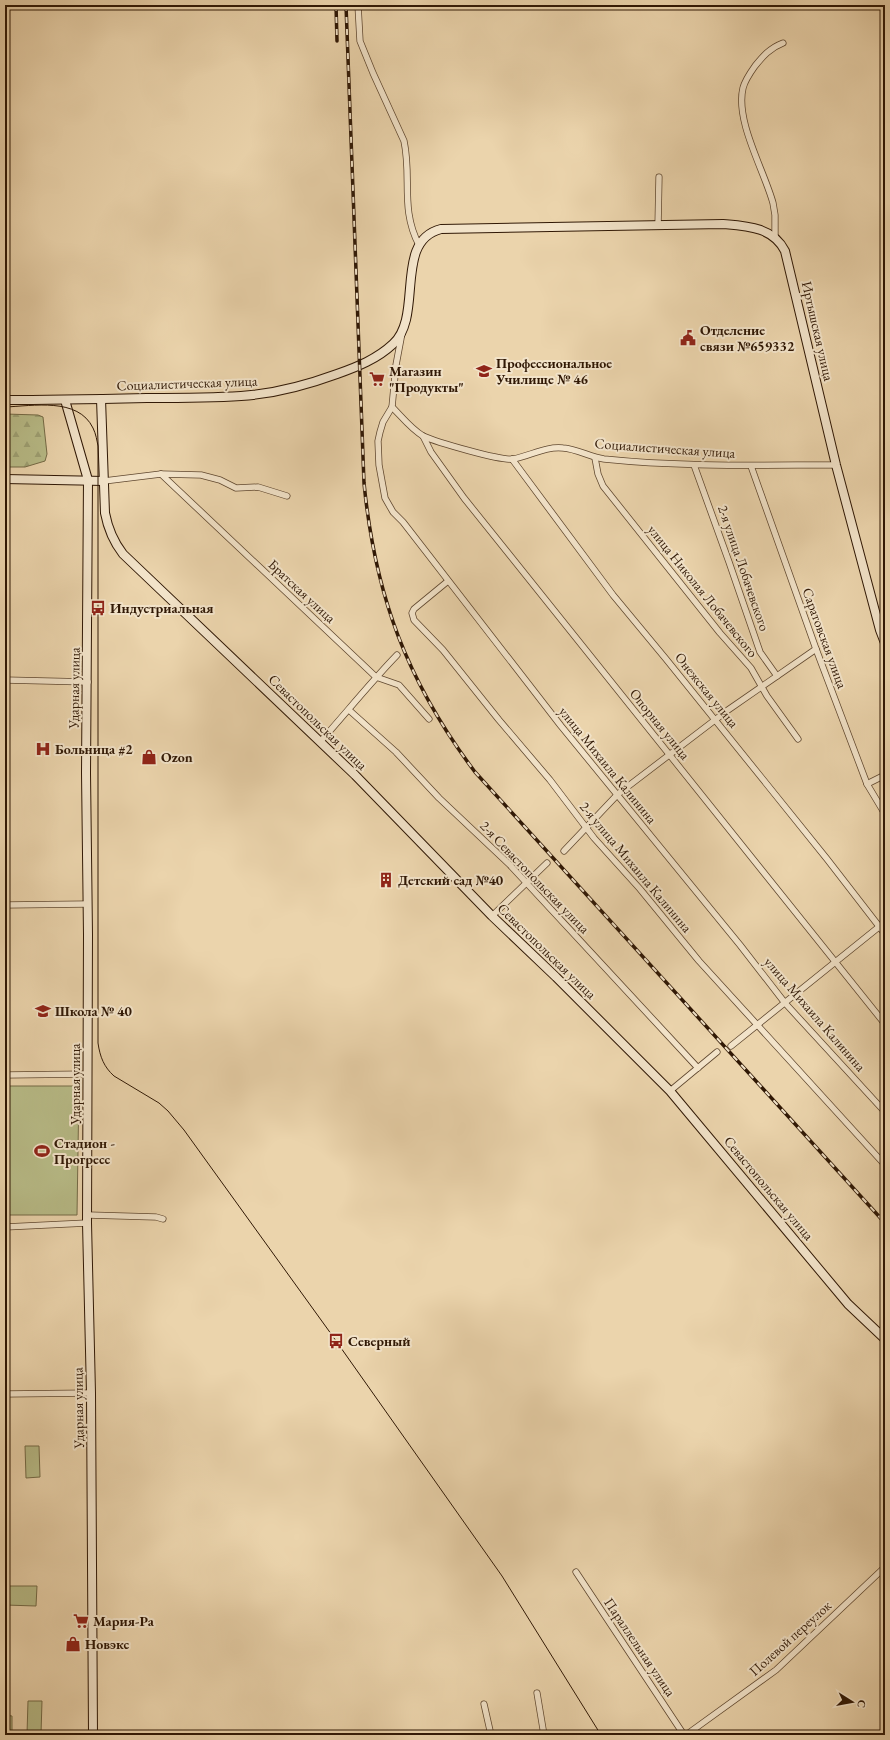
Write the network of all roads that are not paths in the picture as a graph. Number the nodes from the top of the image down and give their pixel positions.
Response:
1 (358, 5) edge
2 (783, 43) dead end
3 (659, 177) dead end
4 (658, 226) junction
5 (775, 236) junction
6 (419, 245) junction
7 (402, 333) junction
8 (100, 399) junction
9 (5, 400) edge
10 (65, 400) junction
11 (392, 407) junction
12 (423, 436) junction
13 (595, 458) junction
14 (512, 459) junction
15 (694, 465) junction
16 (836, 465) junction
17 (751, 466) junction
18 (161, 474) junction
19 (5, 479) edge
20 (88, 480) junction
21 (104, 481) junction
22 (286, 496) dead end
23 (448, 581) junction
24 (885, 643) edge
25 (816, 649) junction
26 (397, 656) dead end
27 (776, 676) junction
28 (376, 677) junction
29 (5, 680) edge
30 (88, 682) junction
31 (762, 686) junction
32 (349, 710) junction
33 (429, 719) dead end
34 (715, 720) junction
35 (798, 739) dead end
36 (320, 742) junction
37 (669, 754) junction
38 (885, 775) edge
39 (867, 784) junction
40 (618, 794) junction
41 (885, 814) edge
42 (586, 828) junction
43 (564, 851) dead end
44 (547, 863) dead end
45 (525, 884) junction
46 (88, 904) junction
47 (5, 905) edge
48 (492, 916) junction
49 (885, 922) edge
50 (878, 928) junction
51 (885, 934) edge
52 (835, 962) junction
53 (785, 1003) junction
54 (885, 1024) edge
55 (756, 1025) junction
56 (731, 1046) dead end
57 (717, 1052) dead end
58 (698, 1068) junction
59 (88, 1074) junction
60 (5, 1075) edge
61 (670, 1091) junction
62 (885, 1112) edge
63 (885, 1165) edge
64 (88, 1215) junction
65 (163, 1219) dead end
66 (87, 1223) junction
67 (5, 1227) edge
68 (885, 1339) edge
69 (91, 1393) junction
70 (5, 1394) edge
71 (885, 1567) edge
72 (576, 1572) dead end
73 (536, 1693) dead end
74 (484, 1704) dead end
75 (93, 1735) edge
76 (491, 1735) edge
77 (544, 1735) edge
78 (685, 1735) edge

1 - 6 street
2 - 5 street
3 - 4 street
4 - 5 street
4 - 6 street
5 - 16 street, Иртышская улица
6 - 7 street
7 - 8 street, Социалистическая улица
7 - 11 street
8 - 10 street, Социалистическая улица
8 - 21 street, Севастопольская улица
9 - 10 street, Социалистическая улица
10 - 20 street, Ударная улица
11 - 12 street, Социалистическая улица
11 - 23 street, улица Михаила Калинина
12 - 14 street, Социалистическая улица
12 - 37 street, Опорная улица
13 - 14 street, Социалистическая улица
13 - 15 street, Социалистическая улица
13 - 31 street, улица Николая Лобачевского
14 - 34 street, Онежская улица
15 - 17 street, Социалистическая улица
15 - 27 street, 2-я улица Лобачевского
16 - 17 street, Социалистическая улица
16 - 24 street, Иртышская улица
17 - 25 street, Саратовская улица
18 - 21 street
18 - 22 street
18 - 28 street, Братская улица
19 - 20 street
20 - 21 street
20 - 30 street, Ударная улица
21 - 36 street, Севастопольская улица
23 - 40 street, улица Михаила Калинина
23 - 42 street, 2-я улица Михаила Калинина
25 - 27 street
25 - 39 street, Саратовская улица
26 - 28 street
27 - 31 street
28 - 32 street
28 - 33 street, Братская улица
29 - 30 street
30 - 46 street, Ударная улица
31 - 34 street
31 - 35 street, улица Николая Лобачевского
32 - 36 street
32 - 45 street, 2-я Севастопольская улица
34 - 37 street
34 - 50 street, Онежская улица
36 - 48 street, Севастопольская улица
37 - 40 street
37 - 52 street, Опорная улица
38 - 39 street
39 - 41 street, Саратовская улица
40 - 42 street
40 - 53 street, улица Михаила Калинина
42 - 43 street
42 - 55 street, 2-я улица Михаила Калинина
44 - 45 street
45 - 48 street
45 - 58 street, 2-я Севастопольская улица
46 - 47 street
46 - 59 street, Ударная улица
48 - 61 street, Севастопольская улица
49 - 50 street
50 - 51 street, Онежская улица
50 - 52 street
52 - 53 street
52 - 54 street, Опорная улица
53 - 55 street
53 - 62 street, улица Михаила Калинина
55 - 56 street
55 - 63 street, 2-я улица Михаила Калинина
57 - 58 street
58 - 61 street
59 - 60 street
59 - 64 street, Ударная улица
61 - 68 street, Севастопольская улица
64 - 65 street
64 - 66 street, Ударная улица
66 - 67 street
66 - 69 street, Ударная улица
69 - 70 street
69 - 75 street, Ударная улица
71 - 78 street, Полевой переулок
72 - 78 street, Параллельная улица
73 - 77 street
74 - 76 street

